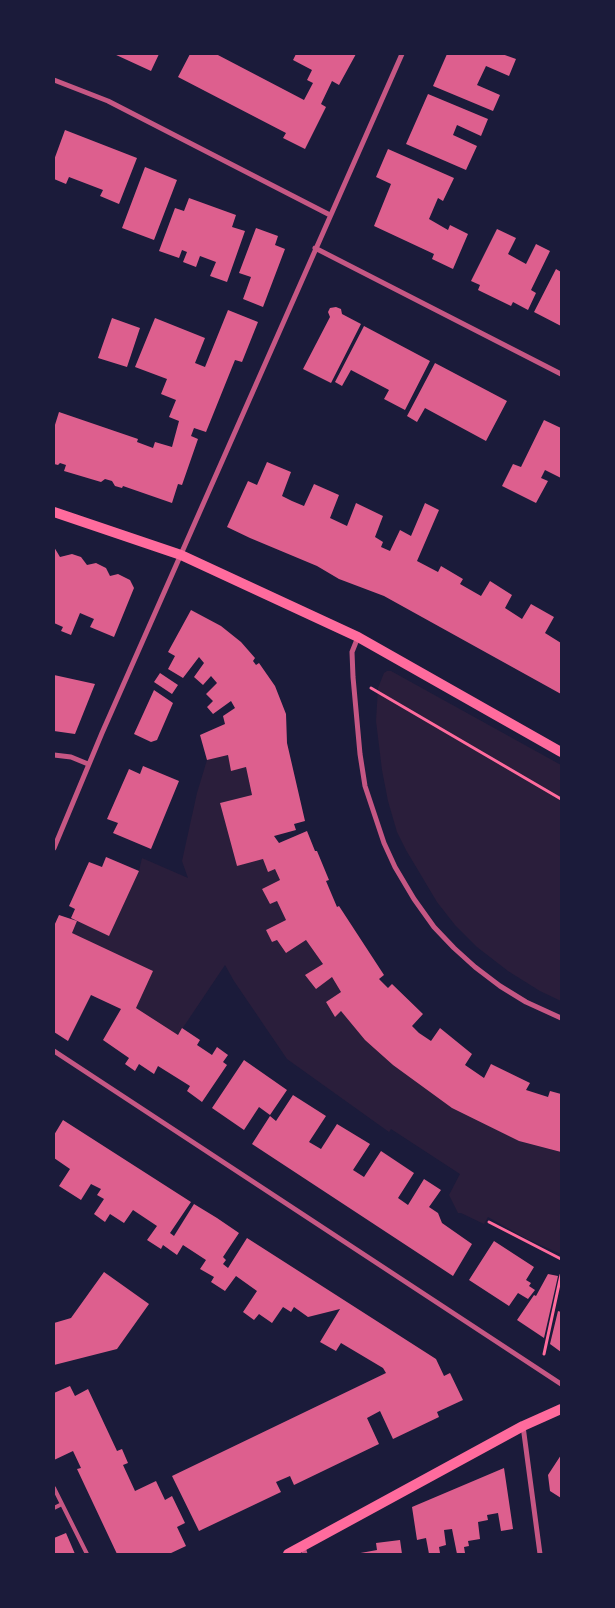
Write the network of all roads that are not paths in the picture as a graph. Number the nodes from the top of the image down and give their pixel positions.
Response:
1 (402, 54) edge
2 (54, 80) edge
3 (330, 215) junction
4 (315, 248) junction
5 (561, 374) edge
6 (54, 512) edge
7 (181, 555) junction
8 (358, 637) junction
9 (561, 752) edge
10 (54, 755) edge
11 (88, 764) junction
12 (54, 848) edge
13 (561, 1018) edge
14 (54, 1051) edge
15 (561, 1384) edge
16 (561, 1409) edge
17 (523, 1426) junction
18 (54, 1488) edge
19 (62, 1504) junction
20 (54, 1508) edge
21 (304, 1551) edge
22 (87, 1554) edge
23 (288, 1554) edge
24 (540, 1554) edge

1 - 3 street
2 - 3 street
3 - 4 street
4 - 5 street
4 - 7 street
6 - 7 main road
7 - 8 main road
7 - 11 street
8 - 9 main road
8 - 13 street
10 - 11 street
11 - 12 street
14 - 15 street
16 - 17 main road
17 - 21 main road
17 - 24 street
18 - 19 lane
19 - 20 lane
19 - 22 lane
21 - 23 main road

